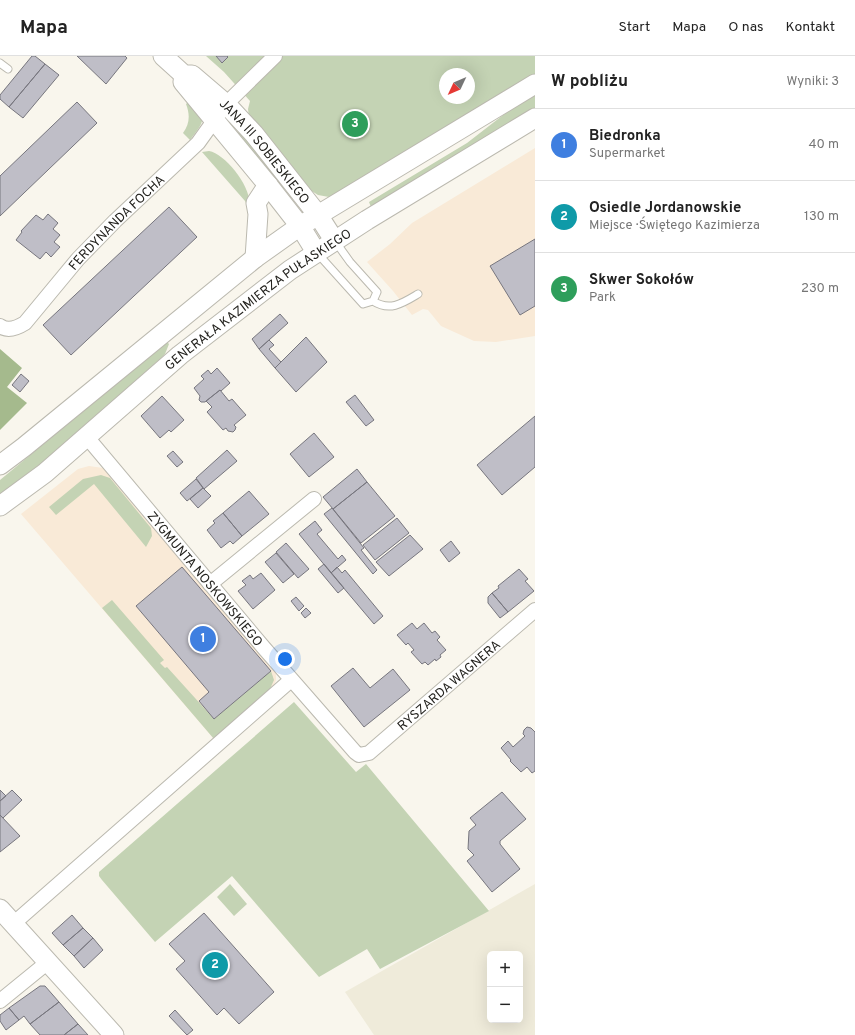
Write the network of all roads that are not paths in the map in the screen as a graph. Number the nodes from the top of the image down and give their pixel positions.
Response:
1 (163, 56) edge
2 (275, 56) edge
3 (0, 63) edge
4 (8, 69) dead end
5 (184, 75) junction
6 (535, 84) edge
7 (226, 104) junction
8 (535, 118) edge
9 (215, 120) junction
10 (268, 185) junction
11 (318, 215) junction
12 (300, 226) junction
13 (334, 240) junction
14 (316, 252) junction
15 (255, 258) junction
16 (418, 294) dead end
17 (373, 301) junction
18 (0, 326) edge
19 (86, 436) junction
20 (0, 465) edge
21 (314, 499) dead end
22 (0, 506) edge
23 (210, 584) junction
24 (535, 610) edge
25 (291, 680) junction
26 (359, 755) joint
27 (0, 909) edge
28 (13, 924) junction
29 (48, 962) junction
30 (0, 1001) edge
31 (114, 1035) edge

1 - 5 main road, JANA III SOBIESKIEGO
2 - 7 street, FERDYNANDA FOCHA
3 - 4 lane
5 - 7 main road, JANA III SOBIESKIEGO
5 - 9 main road, JANA III SOBIESKIEGO
6 - 11 main road
7 - 9 street, FERDYNANDA FOCHA
7 - 11 main road, JANA III SOBIESKIEGO
8 - 13 main road, GENERAŁA KAZIMIERZA PUŁASKIEGO
9 - 10 main road, JANA III SOBIESKIEGO
9 - 18 street, FERDYNANDA FOCHA
10 - 12 main road, JANA III SOBIESKIEGO
10 - 15 main road
11 - 12 main road
11 - 13 main road, JANA III SOBIESKIEGO
12 - 14 main road, JANA III SOBIESKIEGO
12 - 15 main road
13 - 14 main road, GENERAŁA KAZIMIERZA PUŁASKIEGO
13 - 17 lane
14 - 17 lane
14 - 19 main road, GENERAŁA KAZIMIERZA PUŁASKIEGO
15 - 20 main road
16 - 17 lane
19 - 22 main road, GENERAŁA KAZIMIERZA PUŁASKIEGO
19 - 23 street, ZYGMUNTA NOSKOWSKIEGO
21 - 23 street
23 - 25 street, ZYGMUNTA NOSKOWSKIEGO
24 - 26 street, RYSZARDA WAGNERA
25 - 26 street, ZYGMUNTA NOSKOWSKIEGO
25 - 28 street
27 - 28 main road
28 - 29 main road
29 - 30 street
29 - 31 main road

